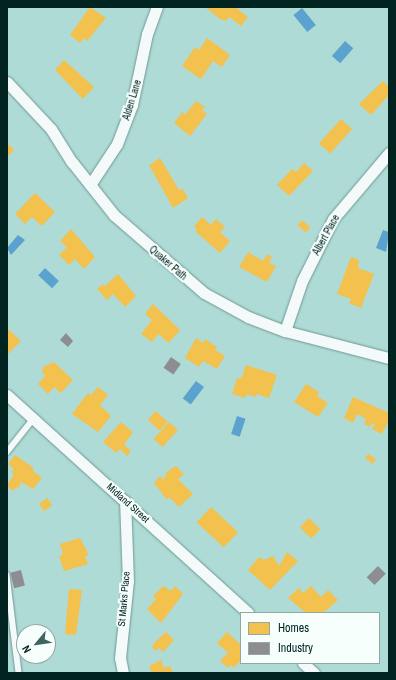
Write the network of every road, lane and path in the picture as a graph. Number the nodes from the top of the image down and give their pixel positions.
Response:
1 (157, 7) edge
2 (7, 82) edge
3 (389, 153) edge
4 (90, 185) junction
5 (285, 330) junction
6 (389, 358) edge
7 (7, 395) edge
8 (34, 418) junction
9 (7, 452) edge
10 (125, 500) junction
11 (7, 576) edge
12 (247, 612) edge
13 (304, 664) edge
14 (20, 673) edge
15 (123, 673) edge
16 (314, 673) edge

1 - 4 street, Alden Lane
2 - 4 street, Quaker Path
3 - 5 street, Albert Place
4 - 5 street, Quaker Path
5 - 6 street, Quaker Path
7 - 8 street, Midland Street
8 - 9 lane
8 - 10 street, Midland Street
10 - 12 street, Midland Street
10 - 15 street, St Marks Place
11 - 14 lane
13 - 16 street

